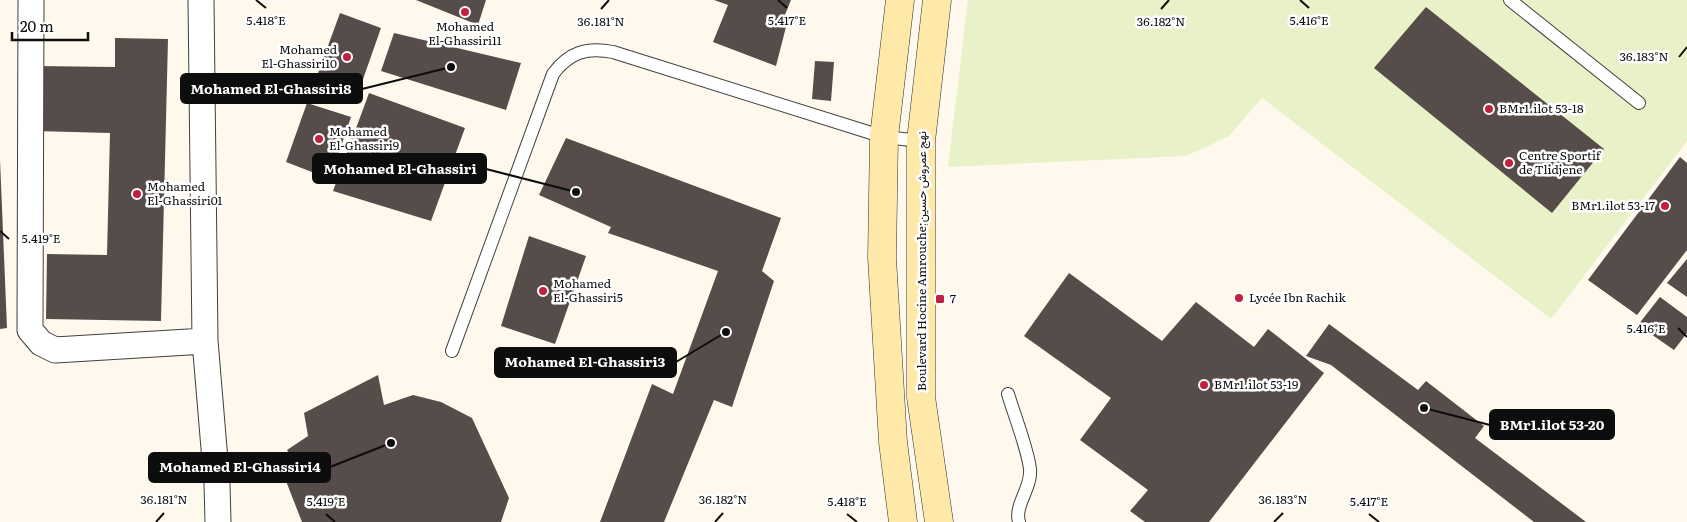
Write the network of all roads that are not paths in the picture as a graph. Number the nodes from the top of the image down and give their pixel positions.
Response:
1 (31, 0) edge
2 (201, 0) edge
3 (900, 0) edge
4 (937, 0) edge
5 (1510, 0) edge
6 (1639, 103) dead end
7 (884, 137) junction
8 (921, 141) junction
9 (205, 341) junction
10 (452, 351) dead end
11 (1008, 394) dead end
12 (218, 522) edge
13 (903, 522) edge
14 (940, 522) edge
15 (1018, 522) edge

1 - 9 street
2 - 9 street
3 - 7 main road
4 - 8 main road, Boulevard Hocine Amrouche;نهج عمروش حسين
5 - 6 lane
7 - 8 lane
7 - 10 lane
7 - 13 main road
8 - 14 main road, Boulevard Hocine Amrouche;نهج عمروش حسين
9 - 12 street
11 - 15 lane

